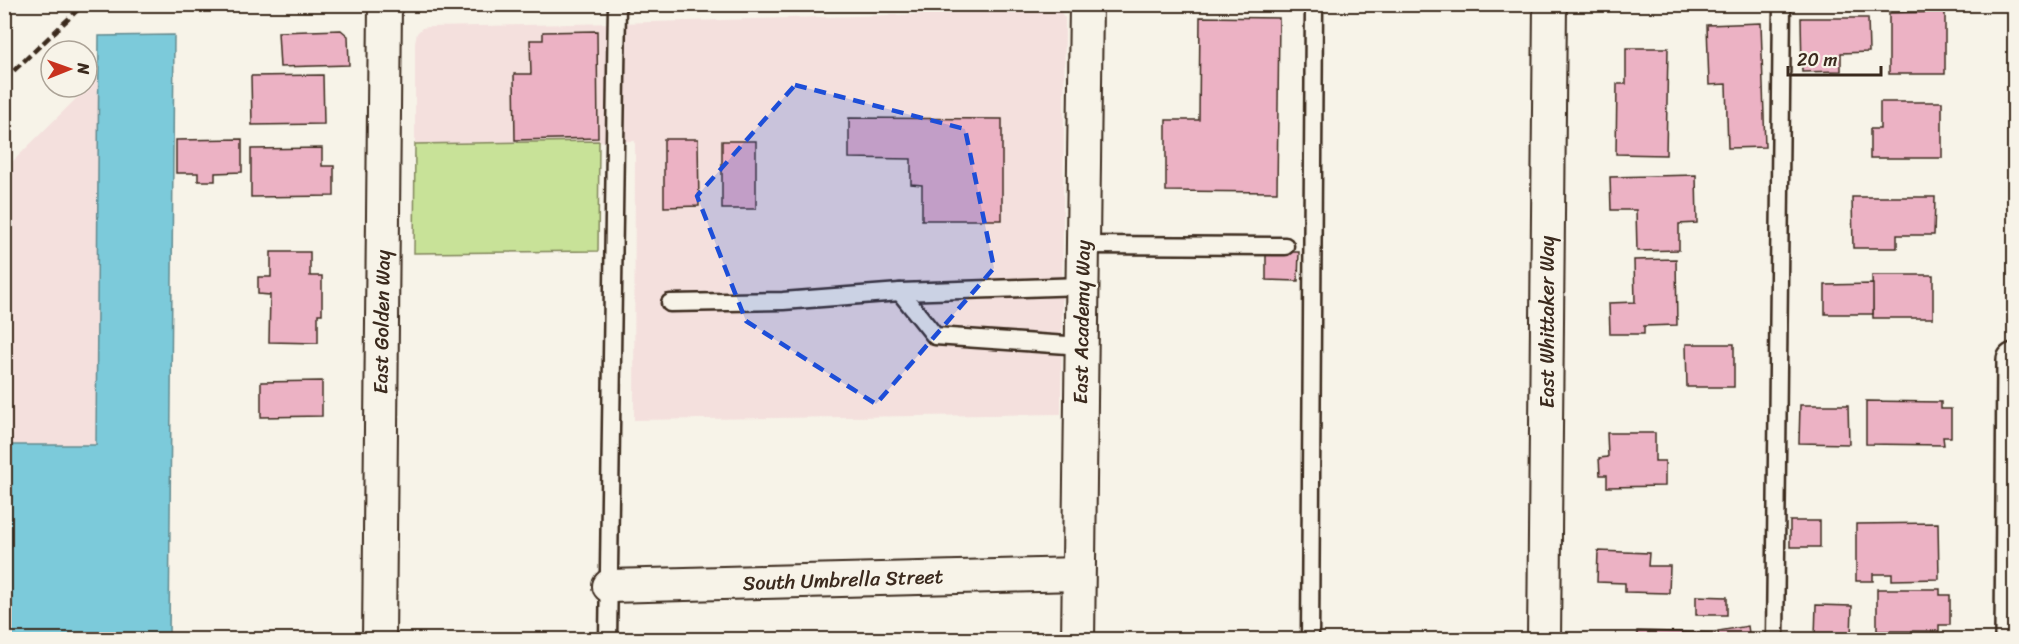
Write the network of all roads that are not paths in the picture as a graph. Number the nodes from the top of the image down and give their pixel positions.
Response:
1 (385, 4) edge
2 (617, 4) edge
3 (1086, 4) edge
4 (1314, 4) edge
5 (1550, 4) edge
6 (1782, 4) edge
7 (1082, 245) junction
8 (1285, 246) dead end
9 (1082, 286) junction
10 (900, 292) junction
11 (670, 303) dead end
12 (1082, 346) junction
13 (2014, 360) edge
14 (2014, 525) edge
15 (1078, 574) junction
16 (609, 586) junction
17 (379, 639) edge
18 (608, 639) edge
19 (1078, 639) edge
20 (1310, 639) edge
21 (1544, 639) edge
22 (1775, 639) edge
23 (2012, 639) edge

1 - 17 street, East Golden Way
2 - 16 lane
3 - 7 street, East Academy Way
4 - 20 lane
5 - 21 street, East Whittaker Way
6 - 22 lane
7 - 8 lane
7 - 9 street, East Academy Way
9 - 10 lane
9 - 12 street, East Academy Way
10 - 11 lane
10 - 12 lane
12 - 15 street, East Academy Way
13 - 14 street
14 - 23 street
15 - 16 street, South Umbrella Street
15 - 19 street, East Academy Way
16 - 18 lane

